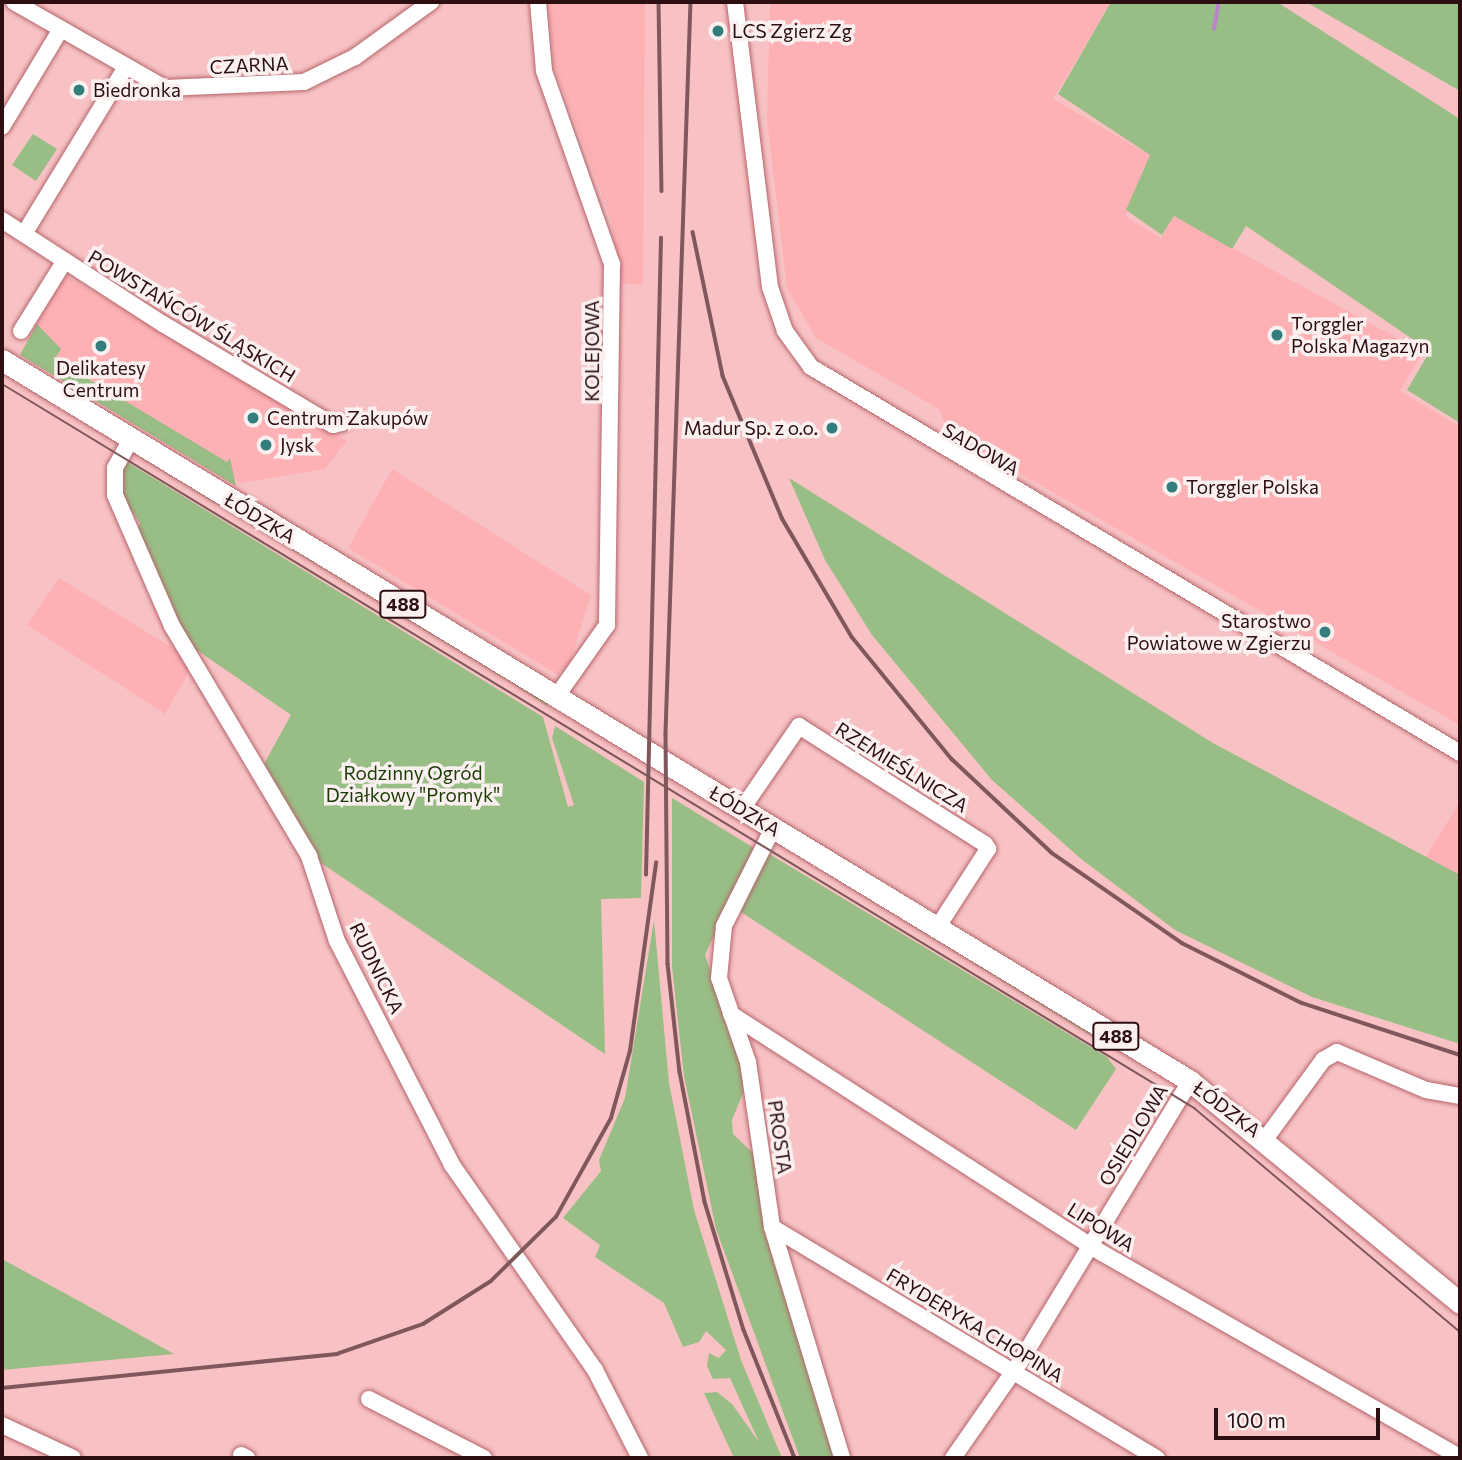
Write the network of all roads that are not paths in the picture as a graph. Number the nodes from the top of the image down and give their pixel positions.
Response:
1 (14, 2) edge
2 (431, 2) edge
3 (538, 2) edge
4 (735, 2) edge
5 (61, 29) junction
6 (127, 67) junction
7 (2, 127) edge
8 (2, 220) edge
9 (24, 234) junction
10 (64, 262) junction
11 (22, 331) dead end
12 (2, 360) edge
13 (342, 423) dead end
14 (131, 439) junction
15 (557, 696) junction
16 (1460, 753) edge
17 (742, 809) junction
18 (773, 828) junction
19 (937, 928) junction
20 (731, 1014) junction
21 (1191, 1081) junction
22 (1460, 1096) edge
23 (1266, 1138) junction
24 (772, 1227) junction
25 (1091, 1245) junction
26 (1460, 1303) edge
27 (1013, 1373) junction
28 (369, 1399) dead end
29 (2, 1425) edge
30 (1460, 1457) edge
31 (73, 1458) edge
32 (484, 1458) edge
33 (640, 1458) edge
34 (842, 1458) edge
35 (953, 1458) edge
36 (1157, 1458) edge

1 - 5 street
2 - 6 street, CZARNA
3 - 15 street, KOLEJOWA
4 - 16 street, SADOWA
5 - 6 street, CZARNA
5 - 7 street
6 - 9 street
8 - 9 street, POWSTAŃCÓW ŚLĄSKICH
9 - 10 street, POWSTAŃCÓW ŚLĄSKICH
10 - 11 street
10 - 13 street, POWSTAŃCÓW ŚLĄSKICH
12 - 14 main road, ŁÓDZKA / 488
14 - 15 main road, ŁÓDZKA / 488
14 - 33 street, RUDNICKA
15 - 17 main road, ŁÓDZKA / 488
17 - 18 main road, ŁÓDZKA / 488
17 - 19 street, RZEMIEŚLNICZA
18 - 19 main road, ŁÓDZKA / 488
18 - 20 street, PROSTA
19 - 21 main road, ŁÓDZKA / 488
20 - 24 street, PROSTA
20 - 25 street, LIPOWA
21 - 23 main road, ŁÓDZKA / 488
21 - 25 street, OSIEDLOWA
22 - 23 street
23 - 26 main road, ŁÓDZKA / 488
24 - 27 street, FRYDERYKA CHOPINA
24 - 34 street, PROSTA
25 - 27 street, OSIEDLOWA
25 - 30 street, LIPOWA
27 - 35 street, OSIEDLOWA
27 - 36 street, FRYDERYKA CHOPINA
28 - 32 street
29 - 31 street

